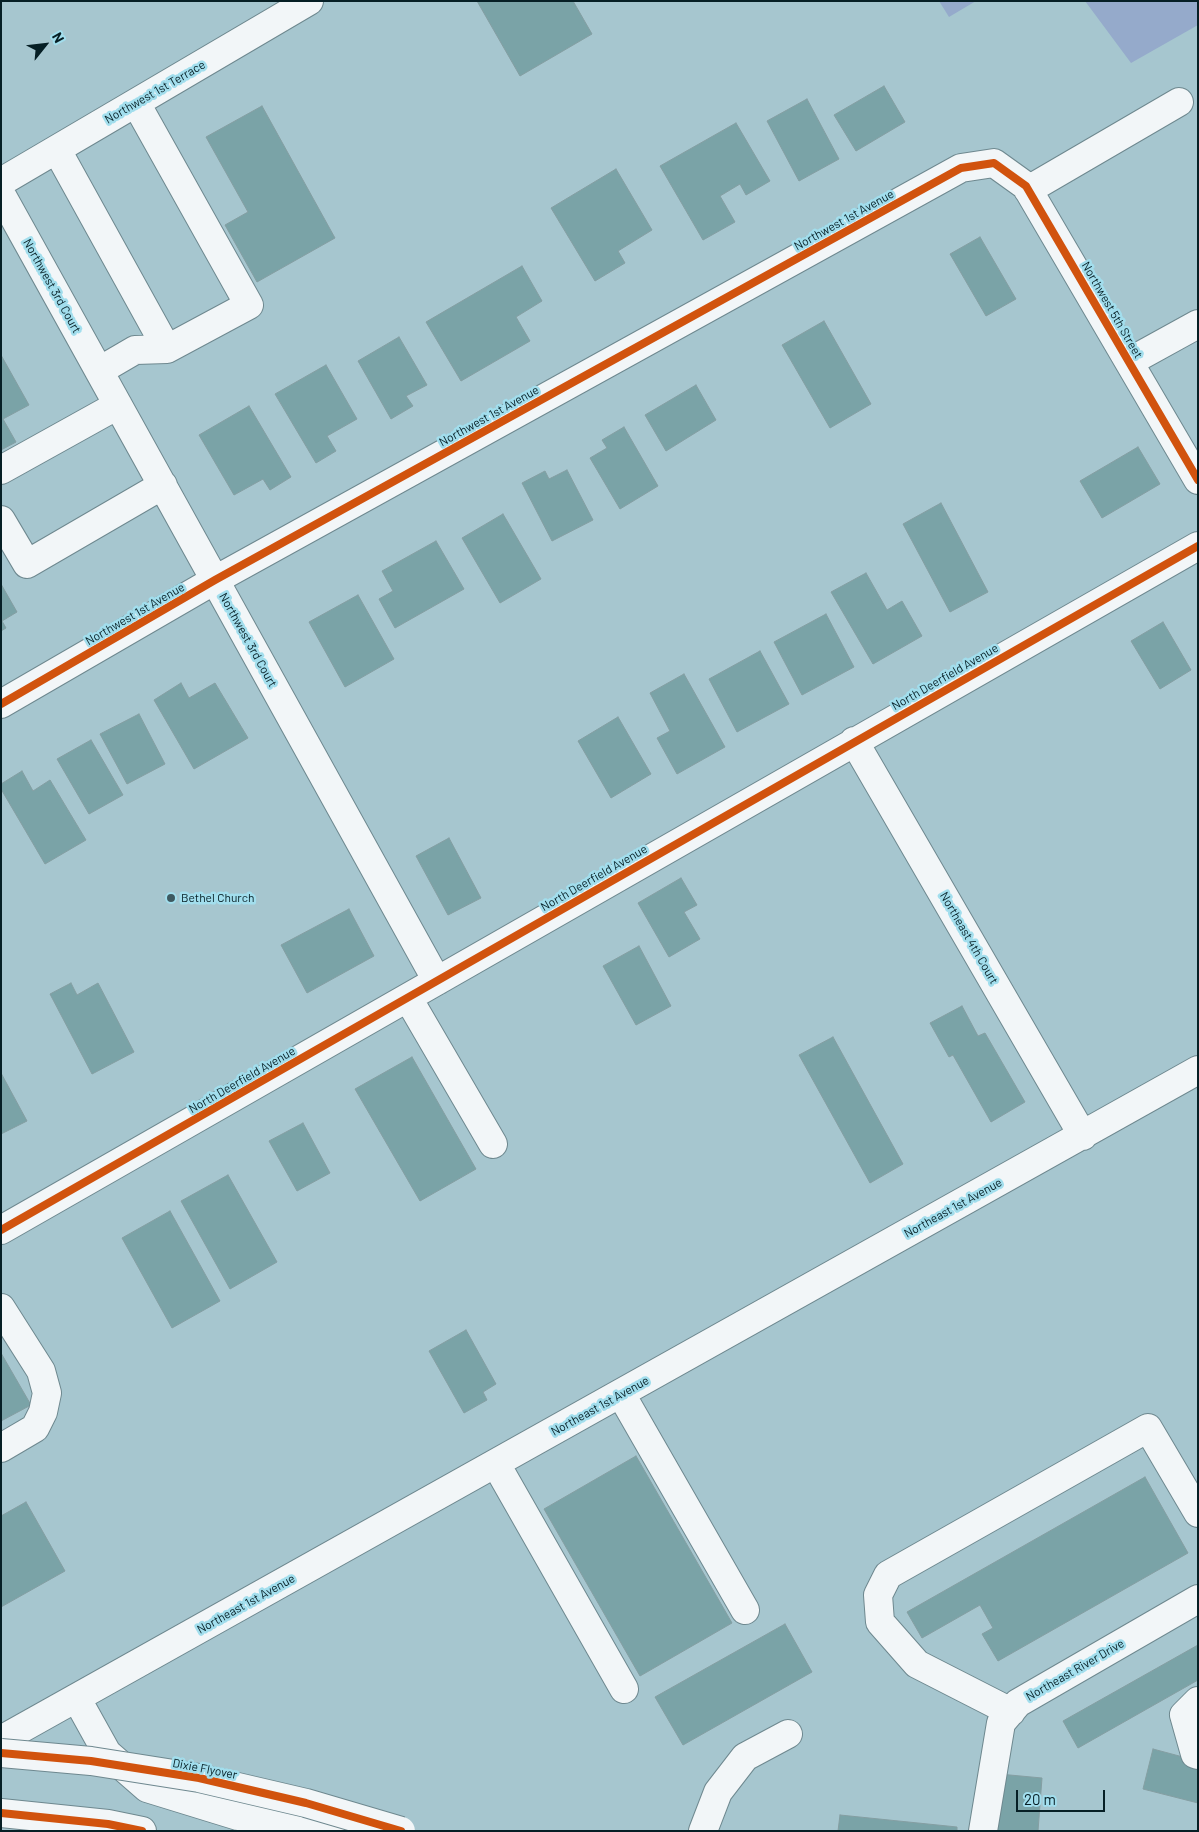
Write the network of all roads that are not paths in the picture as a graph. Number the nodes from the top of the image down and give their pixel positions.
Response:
1 (309, 1) edge
2 (136, 102) junction
3 (1179, 102) dead end
4 (57, 150) junction
5 (994, 163) joint
6 (1, 182) edge
7 (1028, 190) junction
8 (1, 194) edge
9 (1198, 324) edge
10 (167, 348) junction
11 (1129, 362) junction
12 (99, 371) junction
13 (118, 405) junction
14 (1, 470) edge
15 (1198, 480) edge
16 (162, 485) junction
17 (1, 520) edge
18 (1198, 546) edge
19 (215, 580) junction
20 (1, 704) edge
21 (854, 741) junction
22 (437, 981) junction
23 (408, 998) junction
24 (1198, 1070) edge
25 (1083, 1136) junction
26 (493, 1144) dead end
27 (1, 1230) edge
28 (1, 1308) edge
29 (621, 1394) junction
30 (1, 1448) edge
31 (496, 1464) junction
32 (1198, 1512) edge
33 (1198, 1599) edge
34 (745, 1610) dead end
35 (624, 1689) dead end
36 (77, 1699) junction
37 (1198, 1701) edge
38 (1011, 1712) junction
39 (788, 1734) dead end
40 (1, 1740) edge
41 (1, 1753) edge
42 (1198, 1755) edge
43 (1, 1813) edge
44 (142, 1831) edge
45 (330, 1831) edge
46 (401, 1831) edge
47 (703, 1831) edge
48 (982, 1831) edge

1 - 2 street, Northwest 1st Terrace
2 - 4 street, Northwest 1st Terrace
2 - 10 street
3 - 7 street
4 - 6 street, Northwest 1st Terrace
4 - 10 street
5 - 7 street, Northwest 5th Street
5 - 19 street, Northwest 1st Avenue
7 - 11 street, Northwest 5th Street
8 - 12 street, Northwest 3rd Court
9 - 11 street
10 - 12 street
11 - 15 street, Northwest 5th Street
12 - 13 street, Northwest 3rd Court
13 - 14 street
13 - 16 street, Northwest 3rd Court
16 - 17 street
16 - 19 street, Northwest 3rd Court
18 - 21 street, North Deerfield Avenue
19 - 20 street, Northwest 1st Avenue
19 - 22 street, Northwest 3rd Court
21 - 22 street, North Deerfield Avenue
21 - 25 street, Northeast 4th Court
22 - 23 street, North Deerfield Avenue
23 - 26 street
23 - 27 street, North Deerfield Avenue
24 - 25 street, Northeast 1st Avenue
25 - 29 street, Northeast 1st Avenue
28 - 30 street
29 - 31 street, Northeast 1st Avenue
29 - 34 street
31 - 35 street
31 - 36 street, Northeast 1st Avenue
32 - 38 street
33 - 38 street, Northeast River Drive
36 - 40 street, Northeast 1st Avenue
36 - 45 street
37 - 42 street
38 - 48 street, Northeast River Drive
39 - 47 street
41 - 46 street, Dixie Flyover, bridge
43 - 44 street

